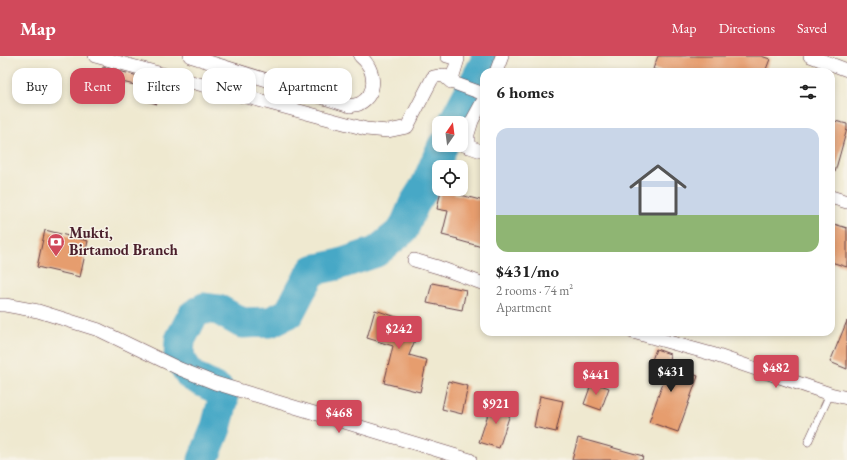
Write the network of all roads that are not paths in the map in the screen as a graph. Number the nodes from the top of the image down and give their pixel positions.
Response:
1 (95, 56) edge
2 (190, 56) edge
3 (360, 56) edge
4 (447, 56) edge
5 (502, 56) edge
6 (810, 56) edge
7 (498, 68) edge
8 (847, 70) edge
9 (455, 83) junction
10 (480, 94) edge
11 (480, 102) edge
12 (468, 134) edge
13 (468, 147) edge
14 (480, 151) edge
15 (835, 198) edge
16 (847, 202) edge
17 (414, 260) dead end
18 (480, 283) edge
19 (0, 305) edge
20 (647, 336) edge
21 (830, 394) junction
22 (847, 398) edge
23 (808, 442) dead end
24 (470, 460) edge

1 - 9 street
2 - 3 street
4 - 9 street
5 - 7 street
6 - 8 street
9 - 10 street
11 - 12 street
13 - 14 street
15 - 16 street
17 - 18 street
19 - 24 street
20 - 21 street
21 - 22 street
21 - 23 lane

